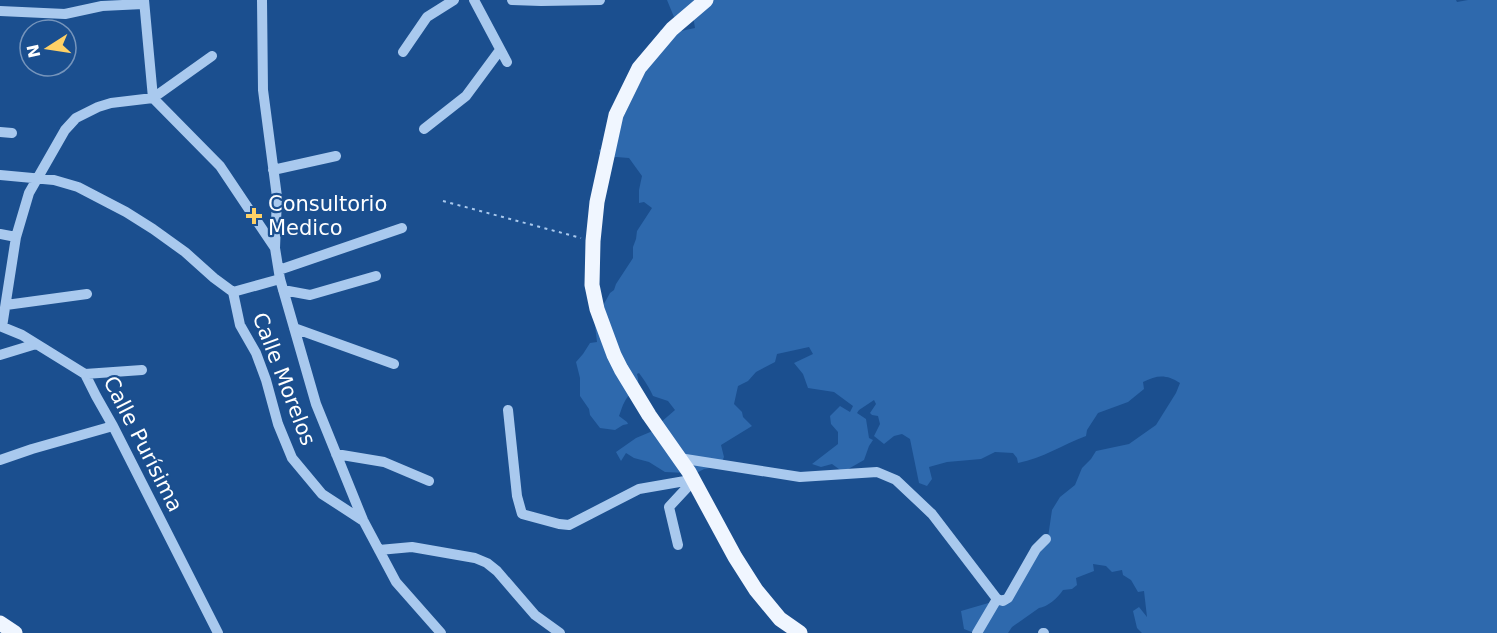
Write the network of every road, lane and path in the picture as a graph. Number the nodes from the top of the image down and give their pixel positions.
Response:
1 (262, 0) edge
2 (454, 0) edge
3 (474, 0) edge
4 (512, 0) edge
5 (600, 0) edge
6 (706, 0) edge
7 (550, 1) edge
8 (144, 2) edge
9 (0, 11) edge
10 (500, 50) junction
11 (403, 52) dead end
12 (212, 56) dead end
13 (507, 62) dead end
14 (153, 98) junction
15 (424, 129) dead end
16 (0, 132) edge
17 (12, 133) dead end
18 (336, 156) dead end
19 (273, 170) junction
20 (0, 175) edge
21 (37, 178) junction
22 (443, 201) dead end
23 (402, 228) dead end
24 (0, 234) edge
25 (16, 237) junction
26 (592, 241) junction
27 (275, 248) junction
28 (376, 276) dead end
29 (281, 279) junction
30 (233, 292) junction
31 (87, 294) dead end
32 (6, 305) junction
33 (1, 326) edge
34 (294, 328) junction
35 (36, 344) junction
36 (0, 355) edge
37 (394, 364) dead end
38 (142, 370) dead end
39 (85, 374) junction
40 (508, 410) dead end
41 (113, 426) junction
42 (336, 454) junction
43 (679, 458) junction
44 (0, 460) edge
45 (693, 478) junction
46 (429, 482) dead end
47 (363, 520) junction
48 (1046, 539) dead end
49 (678, 545) dead end
50 (379, 550) junction
51 (1000, 600) junction
52 (0, 623) edge
53 (15, 633) edge
54 (218, 633) edge
55 (441, 633) edge
56 (560, 633) edge
57 (800, 633) edge
58 (977, 633) edge

1 - 19 street
2 - 11 street
3 - 10 street
4 - 7 street
5 - 7 street
6 - 26 main road
8 - 9 street
8 - 14 street
10 - 13 street
10 - 15 street
12 - 14 street
14 - 21 street, Calle Purísima
14 - 27 street
16 - 17 street
18 - 19 street
19 - 27 street
20 - 21 street, Calle Morelos
21 - 25 street, Calle Purísima
21 - 30 street, Calle Morelos
22 - 26 path
23 - 29 street, Calle Morelos
24 - 25 street
25 - 32 street, Calle Purísima
26 - 43 main road
27 - 29 street
28 - 29 street
29 - 30 street, Calle Morelos
29 - 34 street
30 - 47 street, Calle Morelos
31 - 32 street
32 - 33 street, Calle Purísima
33 - 35 street, Calle Purísima
34 - 37 street
34 - 42 street
35 - 36 street
35 - 39 street, Calle Purísima
38 - 39 street
39 - 41 street, Calle Purísima
40 - 45 street
41 - 44 street
41 - 54 street, Calle Purísima
42 - 46 street
42 - 47 street
43 - 45 main road
43 - 51 street
45 - 49 street
45 - 57 main road
47 - 50 street
48 - 51 street
50 - 55 street
50 - 56 street
51 - 58 street
52 - 53 main road

